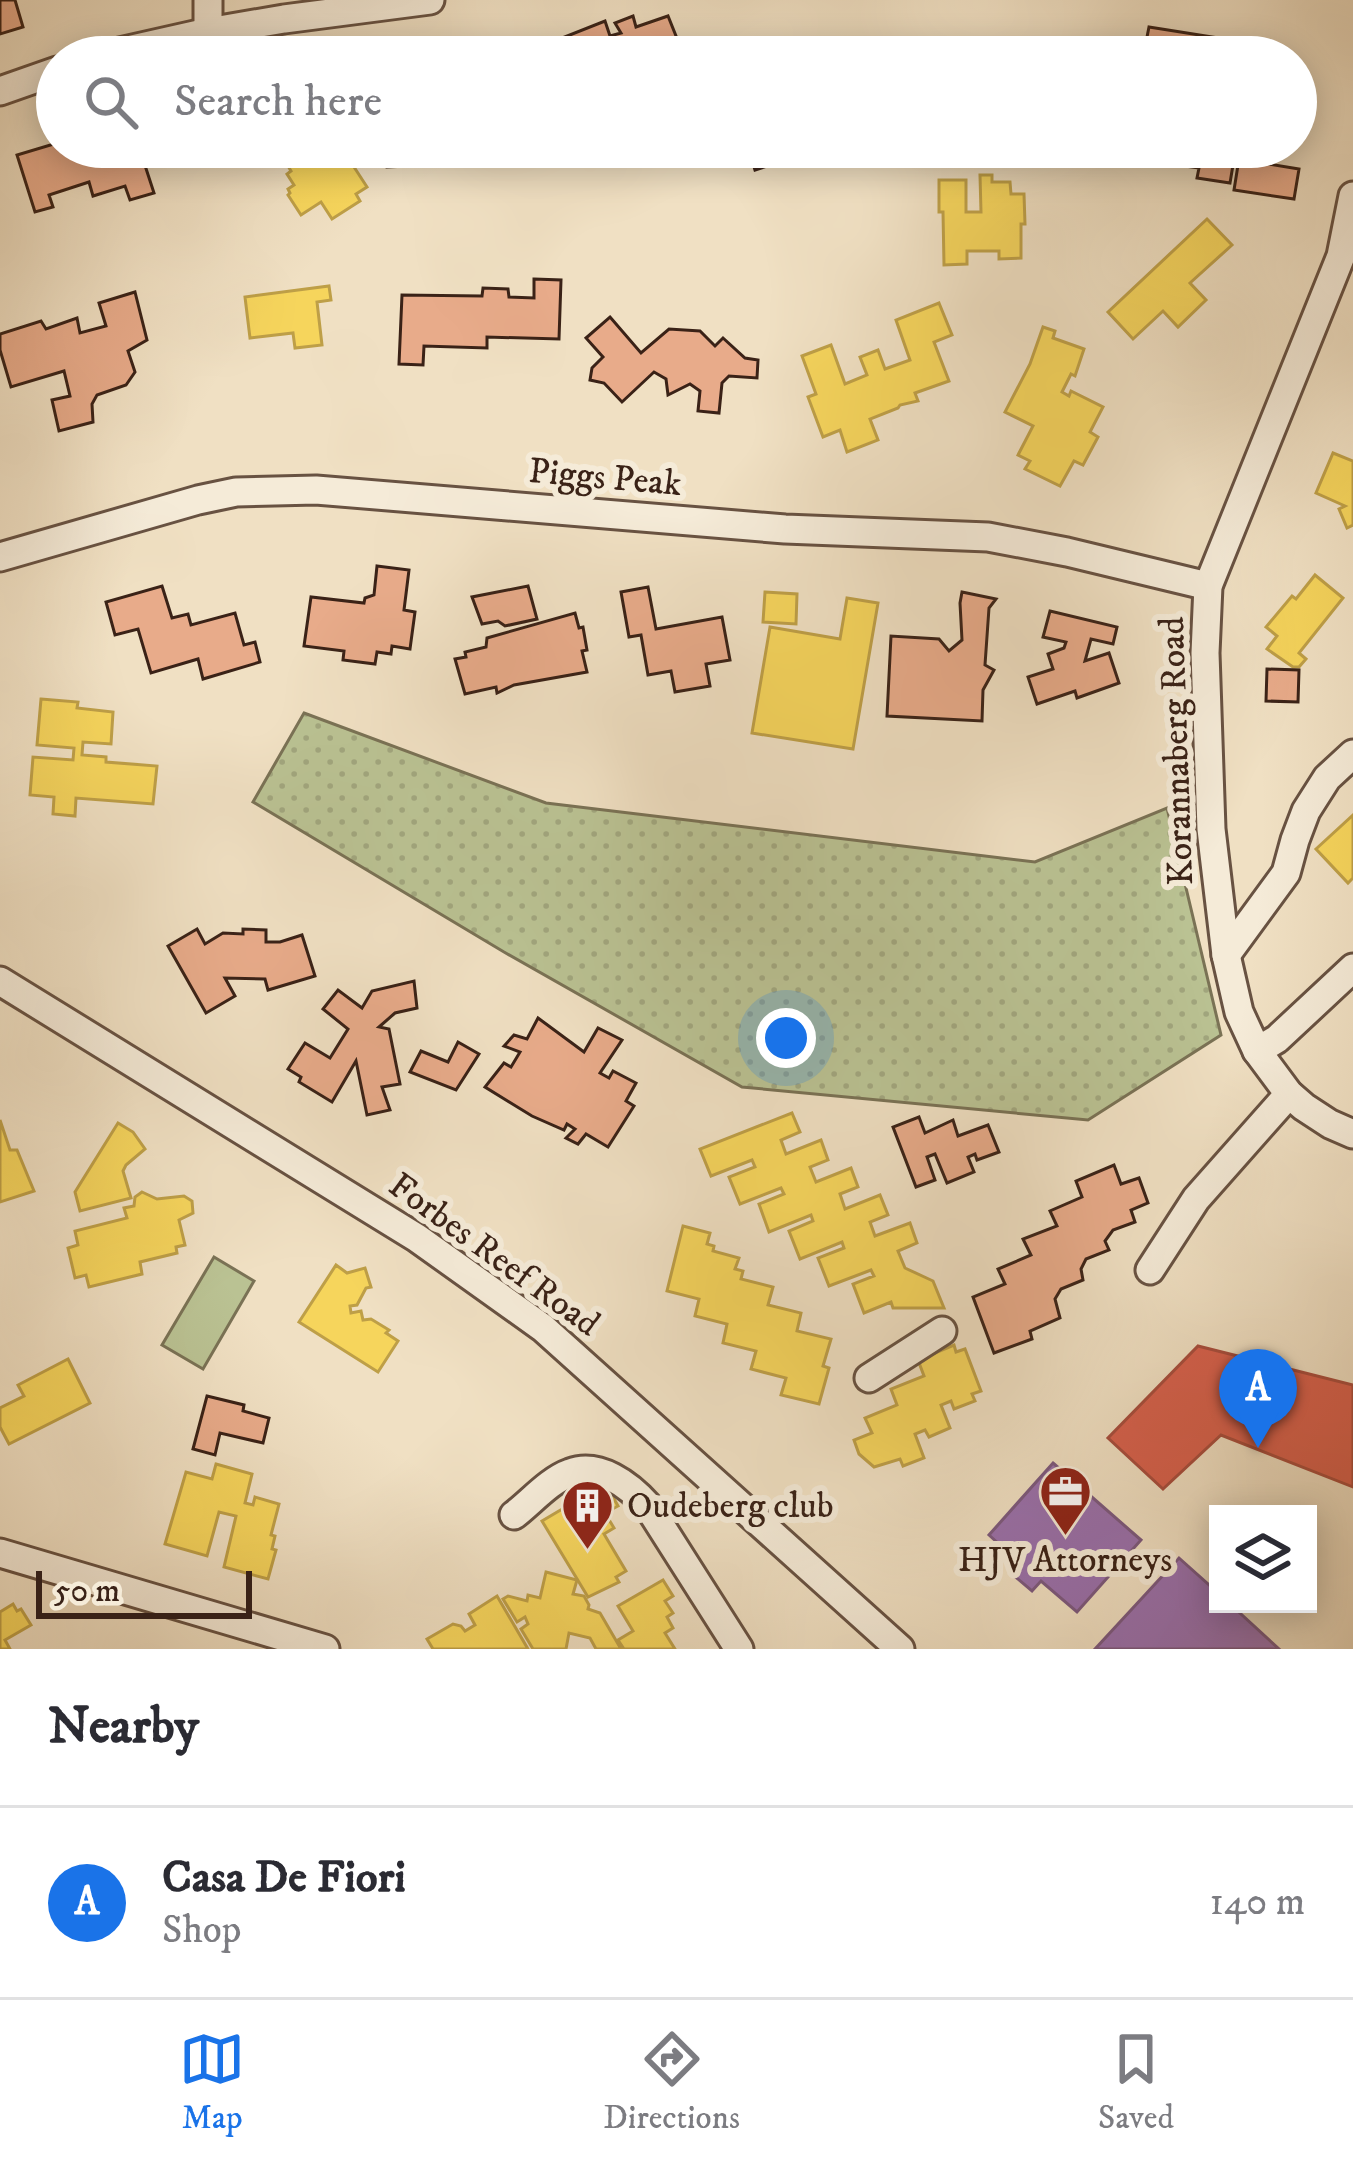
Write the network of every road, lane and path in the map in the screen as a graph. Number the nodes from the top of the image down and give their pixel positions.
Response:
1 (208, 0) edge
2 (430, 0) edge
3 (208, 32) junction
4 (190, 36) edge
5 (36, 78) edge
6 (0, 91) edge
7 (1353, 196) edge
8 (0, 557) edge
9 (1208, 586) junction
10 (1353, 754) edge
11 (1226, 955) junction
12 (1353, 968) edge
13 (0, 981) edge
14 (1257, 1052) junction
15 (1289, 1094) junction
16 (1353, 1134) edge
17 (1150, 1270) dead end
18 (942, 1331) dead end
19 (869, 1378) dead end
20 (514, 1515) dead end
21 (0, 1553) edge
22 (325, 1649) edge
23 (739, 1649) edge
24 (900, 1649) edge

1 - 3 street
2 - 3 street
3 - 4 street
5 - 6 street
7 - 9 street, Korannaberg Road
8 - 9 street, Piggs Peak
9 - 11 street, Korannaberg Road
10 - 11 street
11 - 14 street, Korannaberg Road
12 - 14 street
13 - 24 street, Forbes Reef Road
14 - 15 street, Korannaberg Road
15 - 16 street, Korannaberg Road
15 - 17 street
18 - 19 street
20 - 23 street
21 - 22 street

